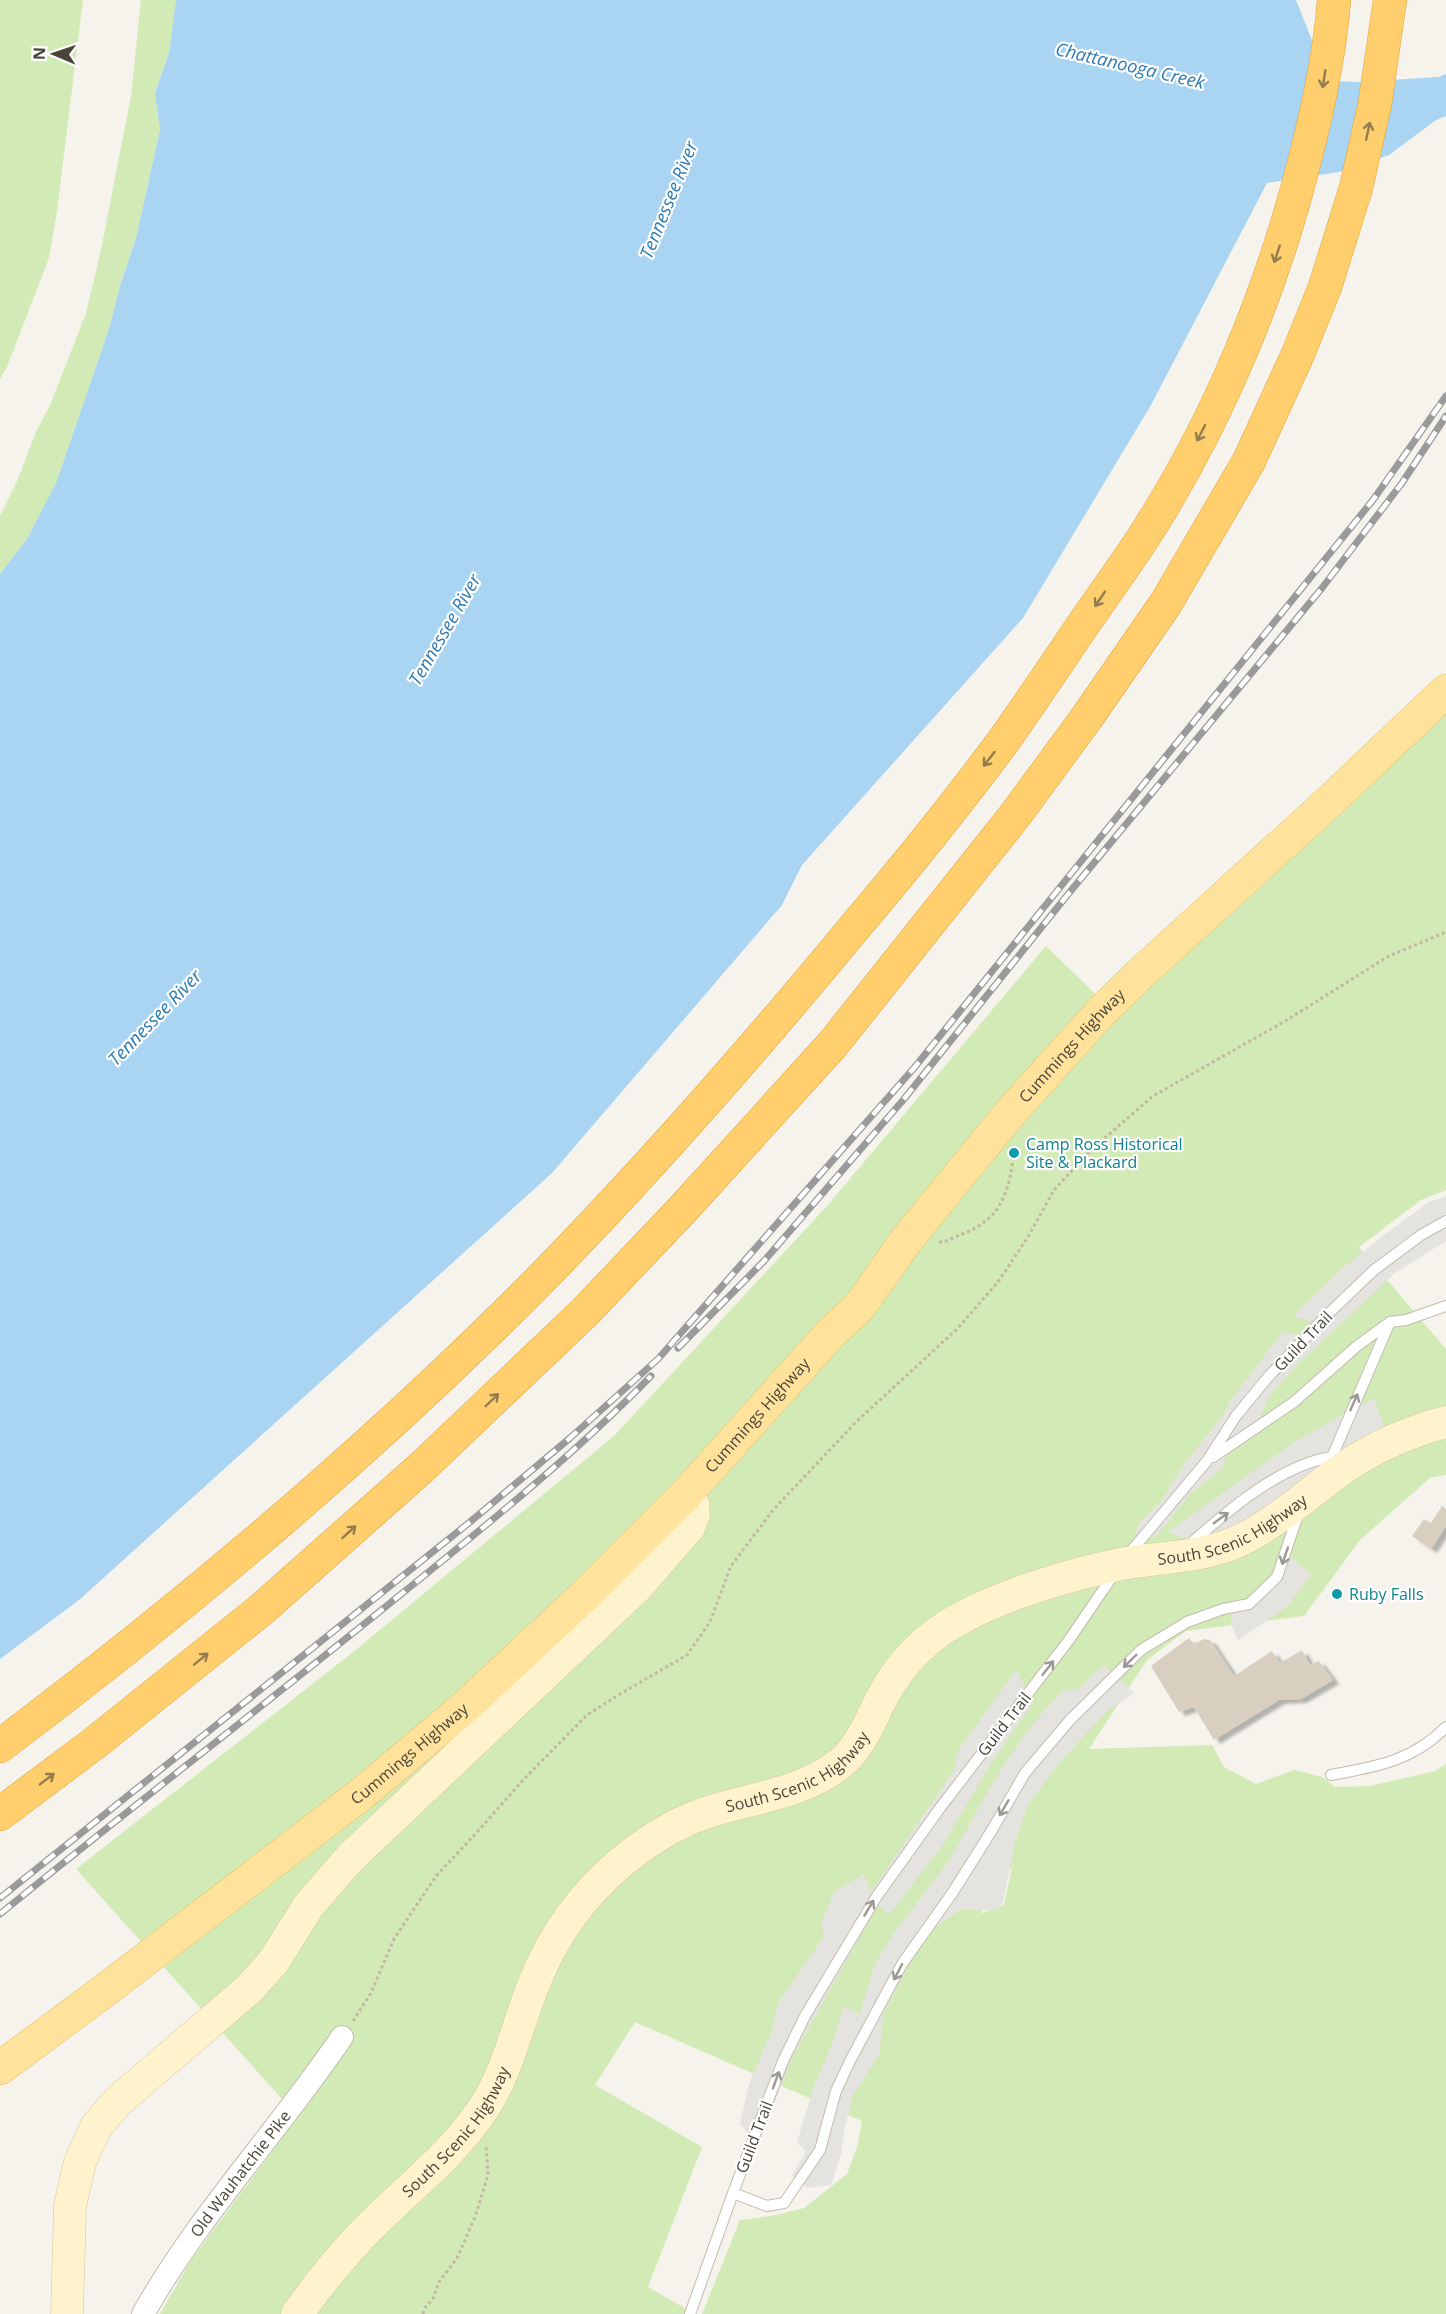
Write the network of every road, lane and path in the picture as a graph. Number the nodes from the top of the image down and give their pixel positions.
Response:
1 (1390, 2) edge
2 (1334, 10) edge
3 (1446, 691) edge
4 (1446, 932) edge
5 (1013, 1128) junction
6 (1446, 1221) edge
7 (908, 1238) junction
8 (1446, 1306) edge
9 (1390, 1322) junction
10 (1446, 1422) edge
11 (1207, 1461) junction
12 (1339, 1462) junction
13 (687, 1493) junction
14 (1303, 1501) junction
15 (1177, 1557) junction
16 (1121, 1564) junction
17 (1446, 1727) edge
18 (0, 1746) edge
19 (1331, 1775) dead end
20 (0, 1814) edge
21 (342, 2037) joint
22 (0, 2068) edge
23 (476, 2119) junction
24 (733, 2193) junction
25 (67, 2314) edge
26 (143, 2314) edge
27 (297, 2314) edge
28 (423, 2314) edge
29 (690, 2314) edge

20 -> 1 highway
2 -> 18 highway
3 - 5 main road, Cummings Highway
4 - 21 path
5 - 7 main road, Cummings Highway
5 - 7 path
6 - 11 lane, Guild Trail
7 - 13 main road, Cummings Highway
8 - 9 lane
9 - 11 lane
12 -> 9 lane
10 - 12 main road, South Scenic Highway
11 - 16 lane, Guild Trail
12 - 14 main road, South Scenic Highway
15 -> 12 lane
13 - 22 main road, Cummings Highway
13 - 25 main road
14 - 15 main road, South Scenic Highway
14 -> 24 lane
15 - 16 main road, South Scenic Highway
16 - 23 main road, South Scenic Highway
24 -> 16 lane, Guild Trail
17 - 19 lane
21 - 26 street, Old Wauhatchie Pike
23 - 27 main road, South Scenic Highway
23 - 28 path
24 - 29 lane, Guild Trail

